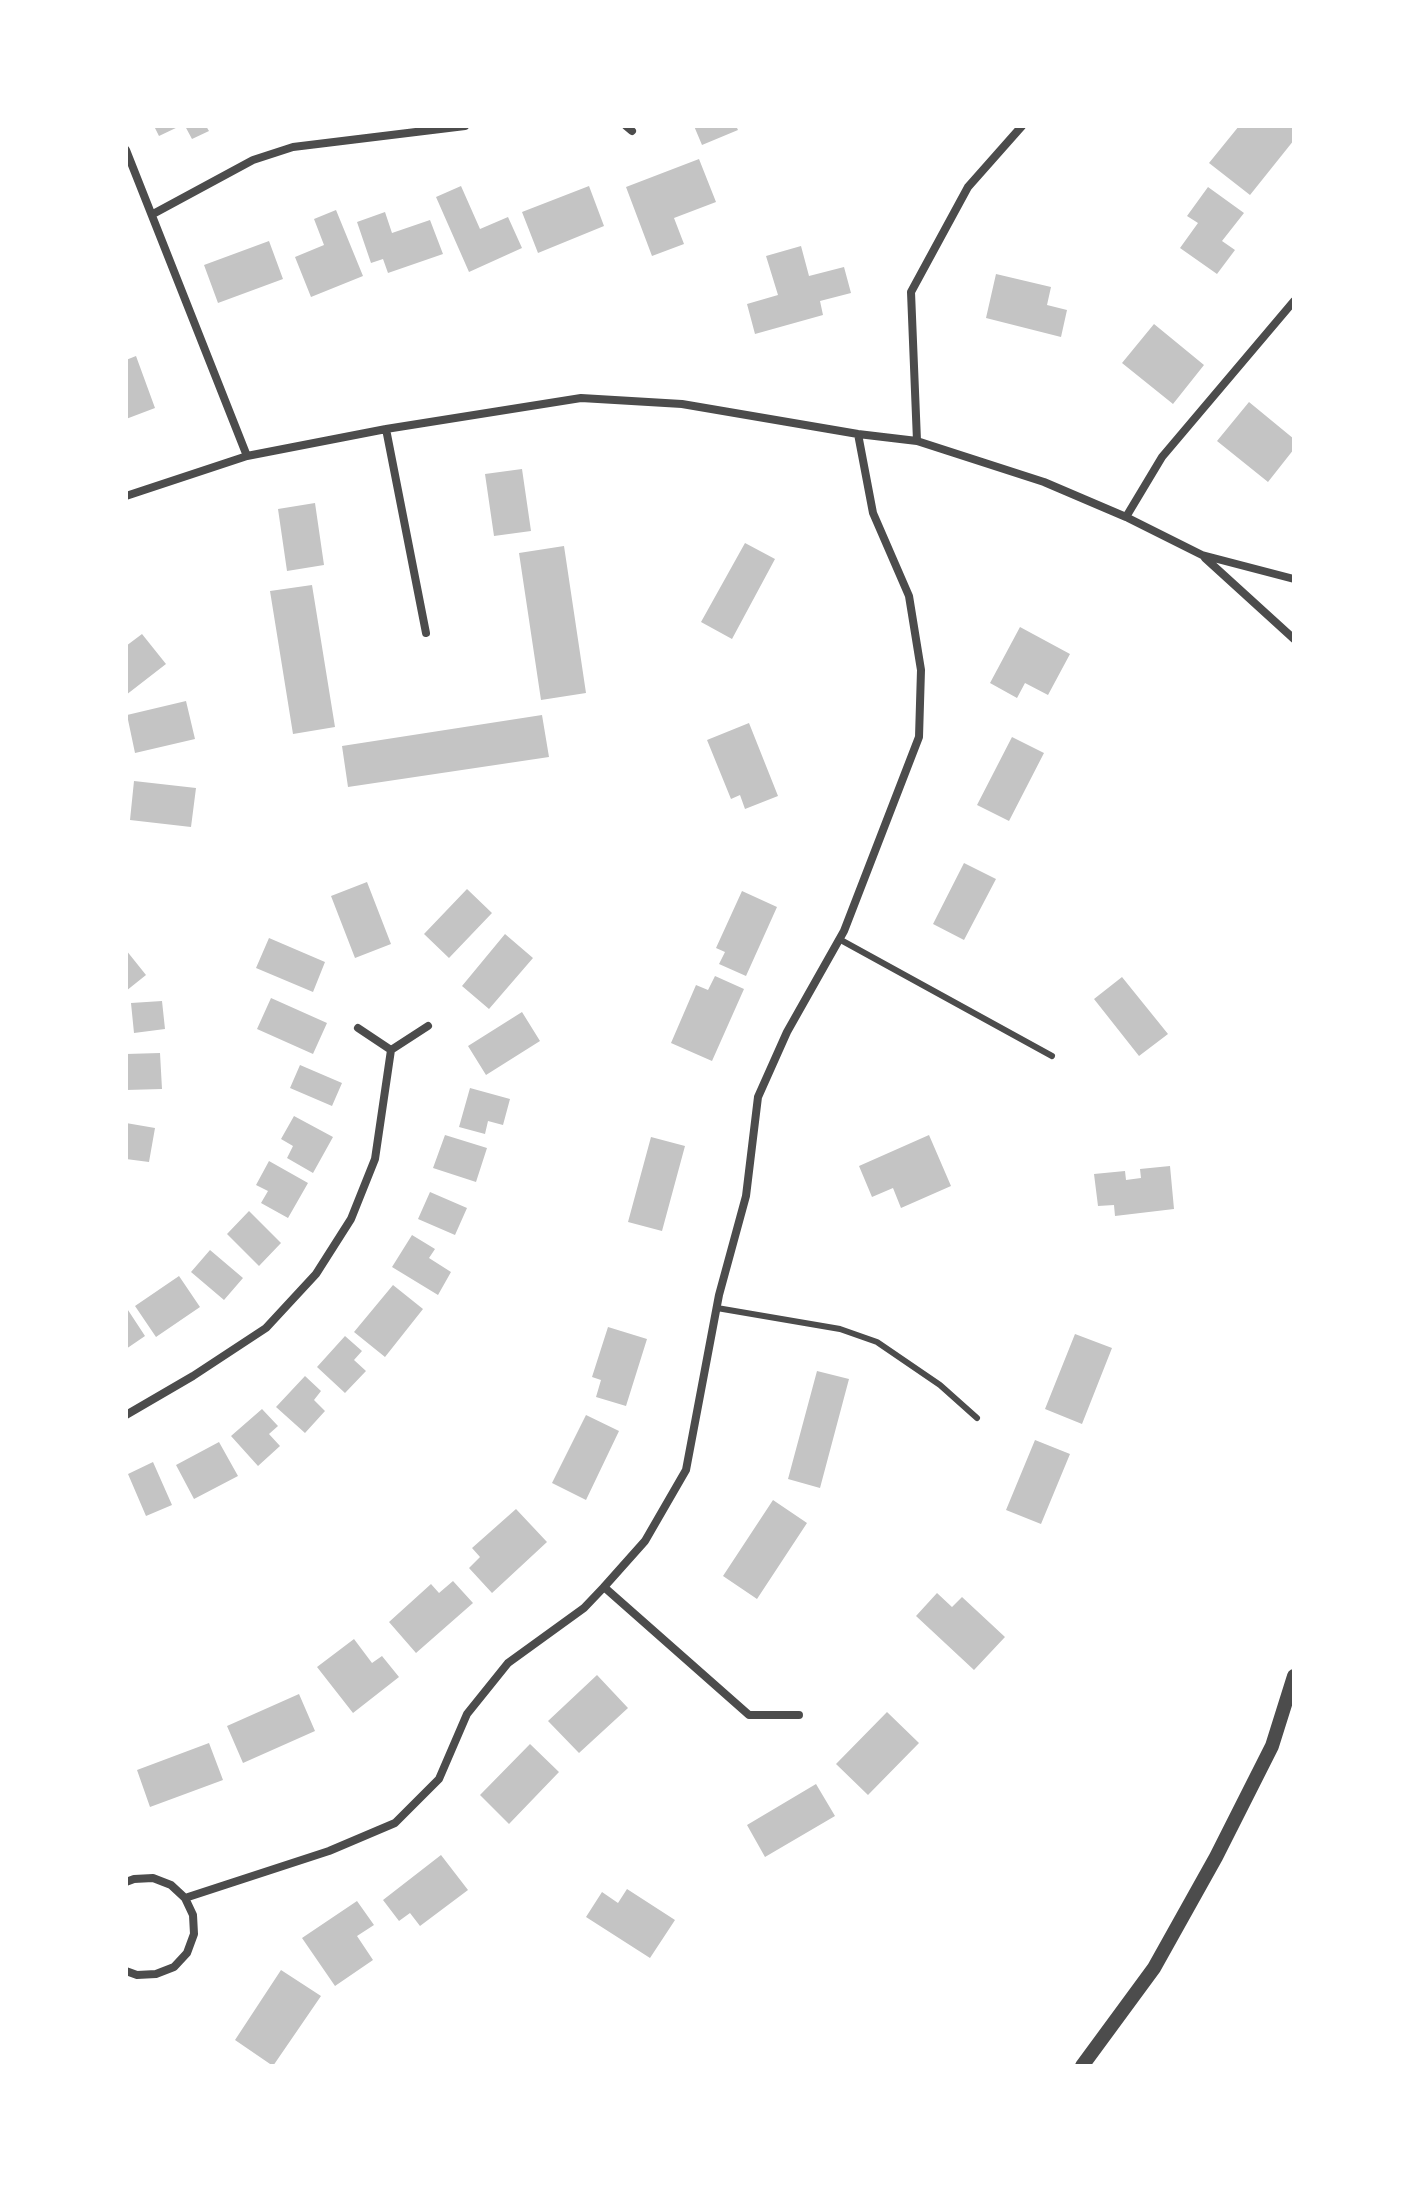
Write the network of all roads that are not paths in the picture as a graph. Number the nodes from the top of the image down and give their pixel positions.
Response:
1 (465, 126) edge
2 (1022, 126) edge
3 (126, 150) edge
4 (153, 214) junction
5 (1294, 301) edge
6 (386, 429) junction
7 (858, 434) junction
8 (917, 441) junction
9 (247, 456) junction
10 (126, 496) edge
11 (1126, 517) junction
12 (1202, 555) junction
13 (1294, 579) edge
14 (426, 633) dead end
15 (1294, 639) edge
16 (839, 939) junction
17 (428, 1026) dead end
18 (358, 1028) dead end
19 (391, 1050) junction
20 (1052, 1056) dead end
21 (717, 1308) junction
22 (126, 1415) edge
23 (977, 1418) dead end
24 (604, 1587) junction
25 (1294, 1676) edge
26 (799, 1715) dead end
27 (126, 1882) edge
28 (185, 1898) junction
29 (126, 1971) edge
30 (1082, 2066) edge

1 - 4 street
2 - 8 street
3 - 4 street
4 - 9 street
5 - 11 street
6 - 7 street
6 - 9 street
6 - 14 street
7 - 8 street
7 - 16 street
8 - 11 street
9 - 10 street
11 - 12 street
12 - 13 street
12 - 15 street
16 - 20 lane
16 - 21 street
17 - 19 street
18 - 19 street
19 - 22 street
21 - 23 lane
21 - 24 street
24 - 26 street
24 - 28 street
25 - 30 street
27 - 28 street
28 - 29 street

